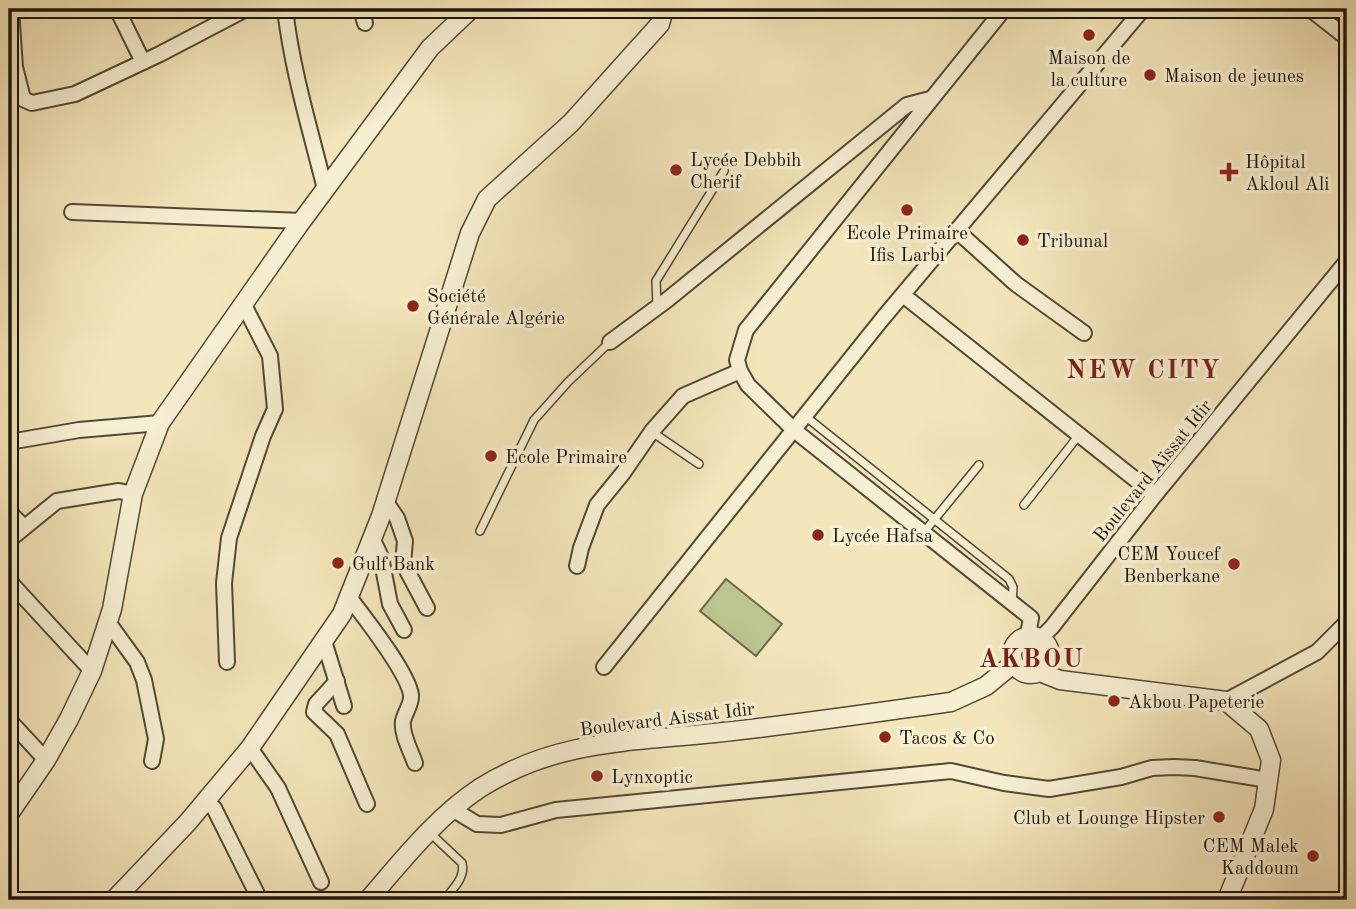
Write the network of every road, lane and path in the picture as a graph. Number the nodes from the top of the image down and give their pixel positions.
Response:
1 (10, 9) edge
2 (117, 9) edge
3 (246, 9) edge
4 (285, 9) edge
5 (471, 9) edge
6 (664, 9) edge
7 (1004, 9) edge
8 (1143, 9) edge
9 (1310, 9) edge
10 (1347, 38) edge
11 (143, 62) junction
12 (930, 99) junction
13 (724, 171) dead end
14 (325, 189) junction
15 (72, 212) dead end
16 (302, 221) junction
17 (957, 231) junction
18 (1347, 261) edge
19 (903, 295) junction
20 (244, 305) junction
21 (657, 307) junction
22 (1084, 333) dead end
23 (610, 342) joint
24 (740, 371) junction
25 (805, 416) junction
26 (160, 423) junction
27 (794, 430) junction
28 (652, 431) junction
29 (1080, 435) junction
30 (9, 442) edge
31 (699, 464) dead end
32 (979, 465) dead end
33 (133, 494) junction
34 (1155, 495) junction
35 (386, 502) junction
36 (1024, 505) dead end
37 (9, 512) edge
38 (935, 518) junction
39 (24, 527) junction
40 (480, 531) dead end
41 (923, 532) junction
42 (372, 538) junction
43 (9, 540) edge
44 (577, 566) dead end
45 (9, 580) edge
46 (349, 597) junction
47 (1012, 603) junction
48 (427, 608) dead end
49 (108, 622) junction
50 (1347, 622) edge
51 (404, 630) dead end
52 (1034, 637) junction
53 (324, 641) junction
54 (227, 662) dead end
55 (1013, 664) junction
56 (604, 667) dead end
57 (92, 671) junction
58 (1040, 672) junction
59 (337, 681) junction
60 (1226, 701) junction
61 (344, 706) dead end
62 (9, 720) edge
63 (250, 748) junction
64 (46, 760) junction
65 (152, 761) dead end
66 (415, 763) dead end
67 (1268, 780) junction
68 (205, 800) junction
69 (367, 804) dead end
70 (454, 810) junction
71 (9, 814) edge
72 (429, 831) junction
73 (321, 882) dead end
74 (114, 900) edge
75 (260, 900) edge
76 (368, 900) edge
77 (444, 900) edge
78 (1227, 900) edge

1 - 11 street
2 - 11 street
3 - 11 street
4 - 14 street
5 - 14 street
6 - 35 street
7 - 12 street
8 - 17 street
9 - 10 street
12 - 21 street
12 - 24 street
13 - 21 lane
14 - 16 street
15 - 16 street
16 - 20 street
17 - 19 street
17 - 22 street
18 - 34 street, Boulevard Aïssat Idir
19 - 25 street
19 - 29 street
20 - 26 street
20 - 54 street
21 - 23 street
23 - 40 lane
24 - 27 street
24 - 28 street
25 - 27 street
25 - 38 lane
26 - 30 street
26 - 33 street
27 - 41 street
27 - 56 street
28 - 31 lane
28 - 44 street
29 - 34 street
29 - 36 lane
32 - 38 lane
33 - 39 street
33 - 49 street
34 - 52 street, Boulevard Aïssat Idir
35 - 42 street
35 - 48 street
37 - 39 street
38 - 41 lane
38 - 47 lane
39 - 43 street
41 - 47 street
42 - 46 street
42 - 51 street
45 - 57 street
46 - 53 street
46 - 66 street
47 - 52 street
49 - 57 street
49 - 65 street
50 - 60 street
52 - 55 street
52 - 58 street
53 - 59 street
53 - 63 street
55 - 58 street
55 - 70 street, Boulevard Aissat Idir
57 - 64 street
58 - 60 street
59 - 61 street
59 - 69 street
60 - 67 street
62 - 64 street
63 - 68 street
63 - 73 street
64 - 71 street
67 - 70 street
67 - 78 street
68 - 74 street
68 - 75 street
70 - 72 street, Boulevard Aissat Idir
72 - 76 street, Boulevard Aissat Idir
72 - 77 lane

